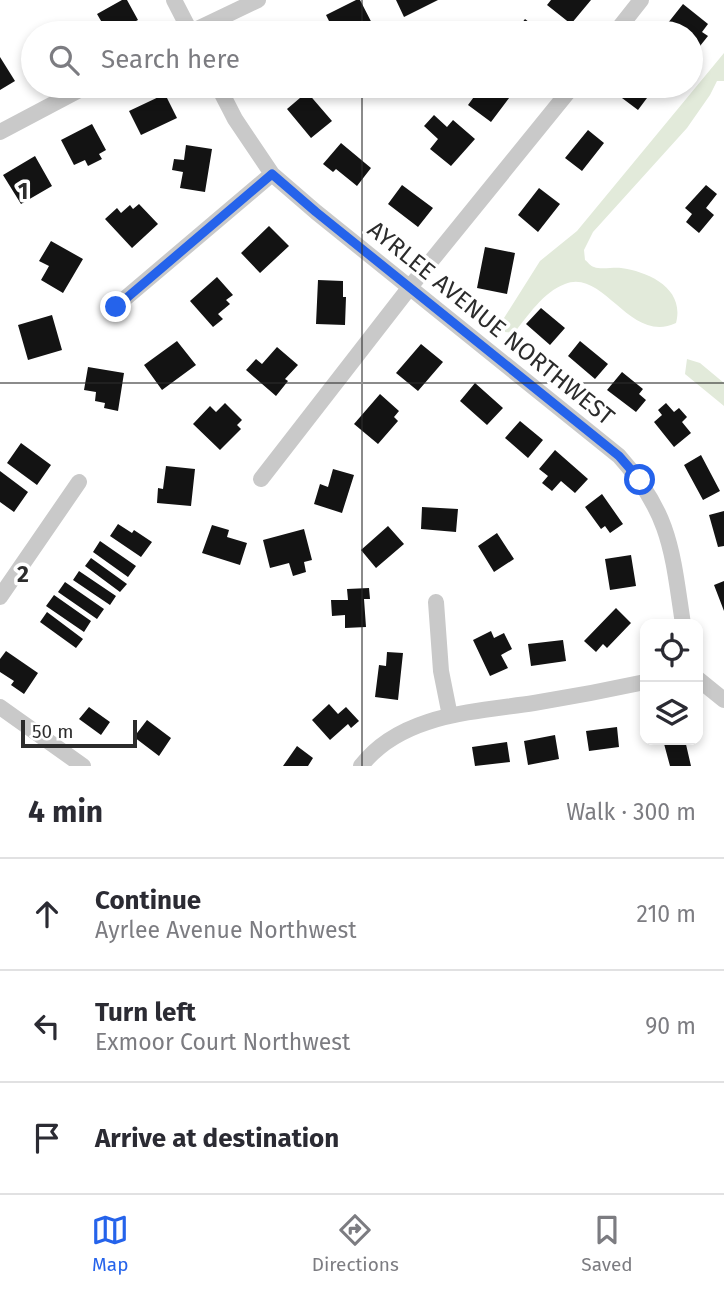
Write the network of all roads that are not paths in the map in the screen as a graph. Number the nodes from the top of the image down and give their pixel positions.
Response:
1 (174, 0) edge
2 (258, 0) edge
3 (641, 0) edge
4 (184, 21) edge
5 (215, 21) edge
6 (624, 21) edge
7 (64, 98) edge
8 (224, 98) edge
9 (563, 98) edge
10 (0, 132) edge
11 (272, 174) junction
12 (410, 287) junction
13 (116, 307) dead end
14 (261, 479) dead end
15 (79, 482) dead end
16 (0, 597) edge
17 (436, 602) dead end
18 (682, 619) edge
19 (702, 682) edge
20 (640, 683) edge
21 (724, 700) edge
22 (0, 707) edge
23 (450, 716) junction
24 (83, 766) edge
25 (361, 766) edge

1 - 4 street
2 - 5 street
3 - 6 street
7 - 10 street
8 - 11 street, AYRLEE AVENUE NORTHWEST
9 - 12 street
11 - 12 street, AYRLEE AVENUE NORTHWEST
11 - 13 street
12 - 14 street
12 - 18 street, AYRLEE AVENUE NORTHWEST
15 - 16 street
17 - 23 street
19 - 21 street
20 - 23 street
22 - 24 street
23 - 25 street

